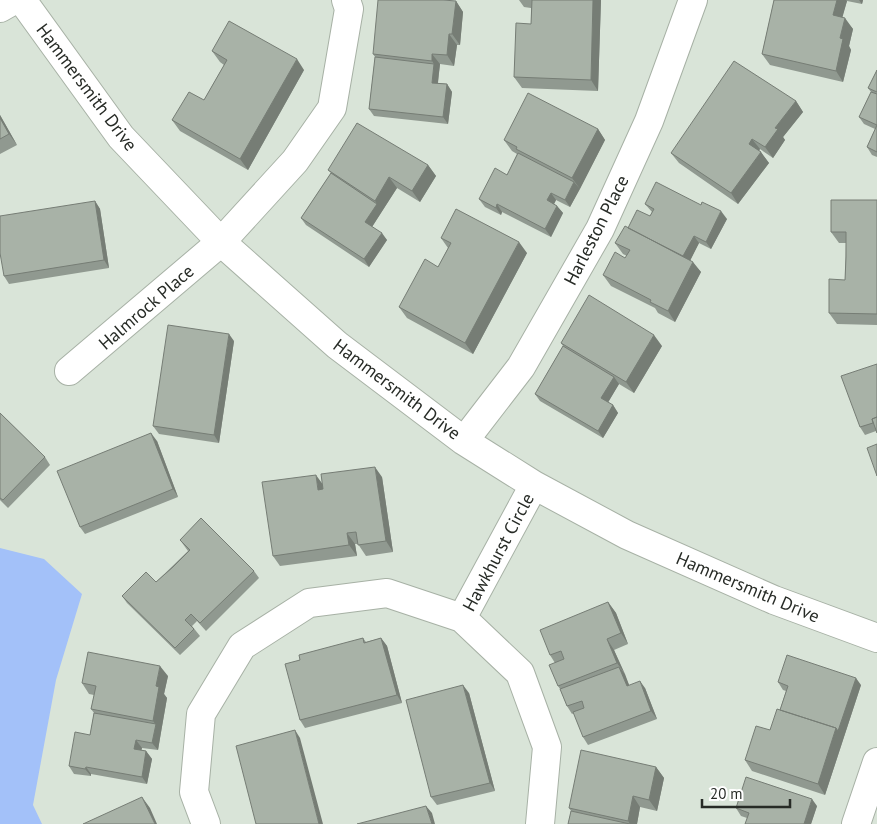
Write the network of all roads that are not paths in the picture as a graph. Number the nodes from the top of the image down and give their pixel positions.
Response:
1 (14, 0) edge
2 (22, 0) edge
3 (346, 0) edge
4 (693, 0) edge
5 (0, 8) edge
6 (221, 242) junction
7 (69, 371) dead end
8 (464, 441) junction
9 (534, 485) junction
10 (462, 618) junction
11 (877, 638) edge
12 (877, 762) edge
13 (206, 824) edge
14 (540, 824) edge
15 (856, 824) edge

1 - 5 street
2 - 6 street, Hammersmith Drive
3 - 6 street, Halmrock Place
4 - 8 street, Harleston Place
6 - 7 street, Halmrock Place
6 - 8 street, Hammersmith Drive
8 - 9 street, Hammersmith Drive
9 - 10 street, Hawkhurst Circle
9 - 11 street, Hammersmith Drive
10 - 13 street, Hawkhurst Circle
10 - 14 street, Hawkhurst Circle
12 - 15 street

